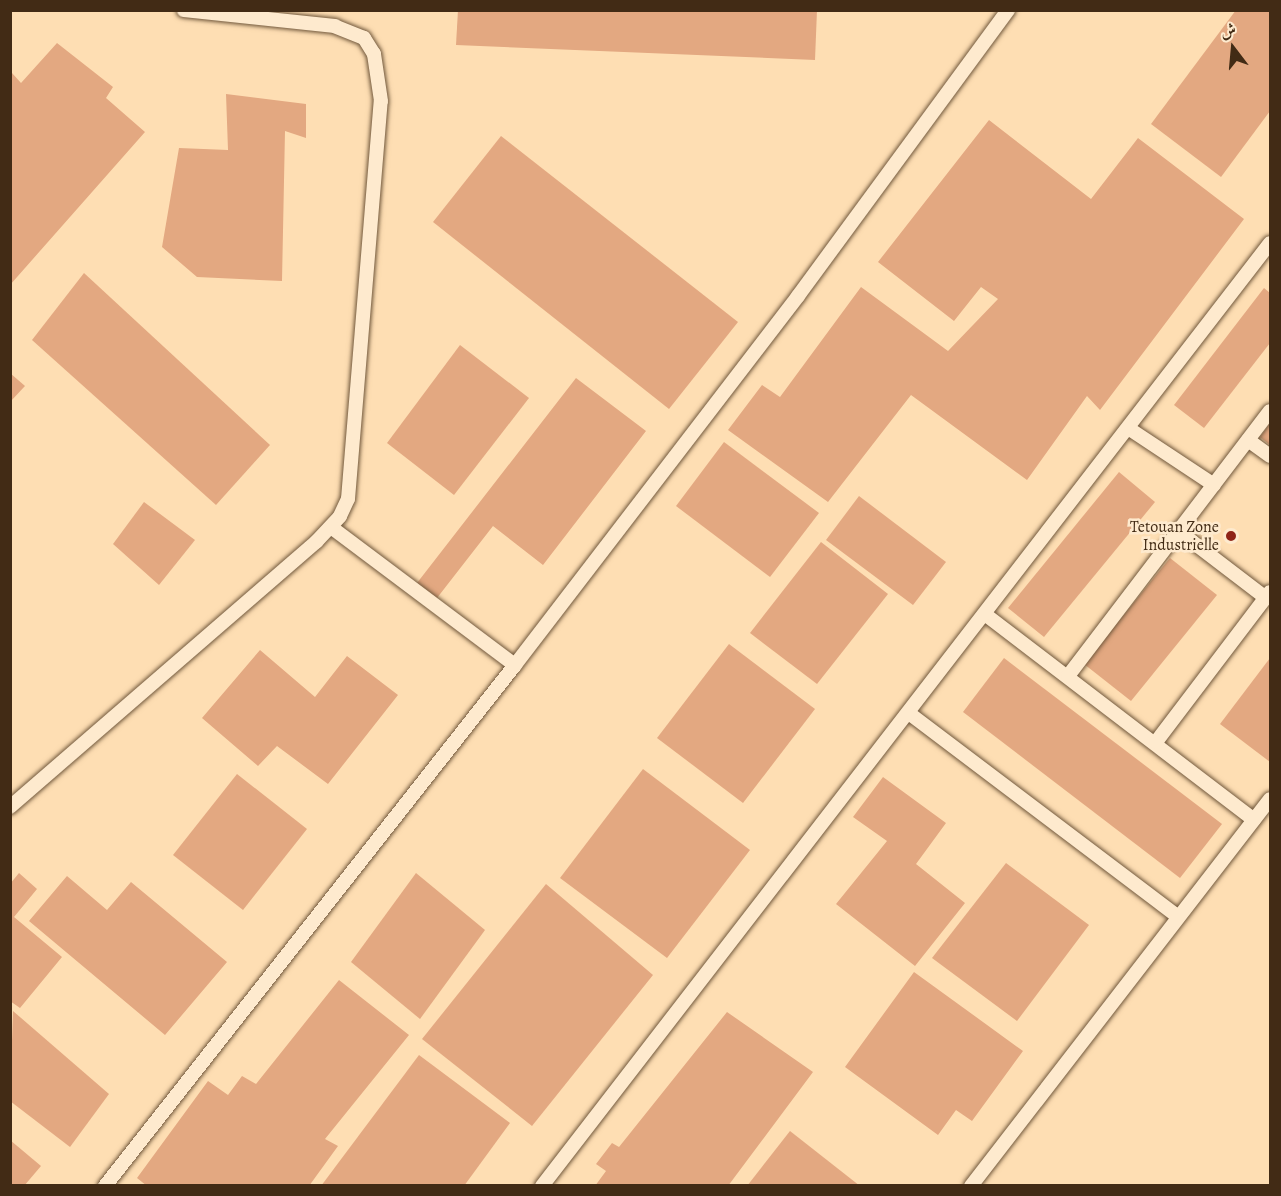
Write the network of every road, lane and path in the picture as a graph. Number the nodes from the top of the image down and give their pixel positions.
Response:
1 (184, 10) edge
2 (1008, 10) edge
3 (1270, 243) edge
4 (1270, 411) edge
5 (1128, 428) junction
6 (1248, 440) junction
7 (1270, 456) edge
8 (1214, 485) junction
9 (332, 527) junction
10 (1177, 530) junction
11 (1268, 595) edge
12 (986, 615) junction
13 (515, 665) junction
14 (1068, 676) junction
15 (910, 714) junction
16 (1156, 742) junction
17 (1270, 799) edge
18 (10, 807) edge
19 (1254, 820) junction
20 (1178, 917) junction
21 (105, 1185) edge
22 (542, 1185) edge
23 (971, 1185) edge

1 - 9 lane
2 - 13 lane
3 - 5 lane
4 - 6 lane
5 - 8 lane
5 - 12 lane
6 - 7 lane
6 - 8 lane
8 - 10 lane
9 - 13 lane
9 - 18 lane
10 - 11 lane
10 - 14 lane
11 - 16 lane
12 - 14 lane
12 - 15 lane
13 - 21 lane
14 - 16 lane
15 - 20 lane
15 - 22 lane
16 - 19 lane
17 - 19 lane
19 - 20 lane
20 - 23 lane

